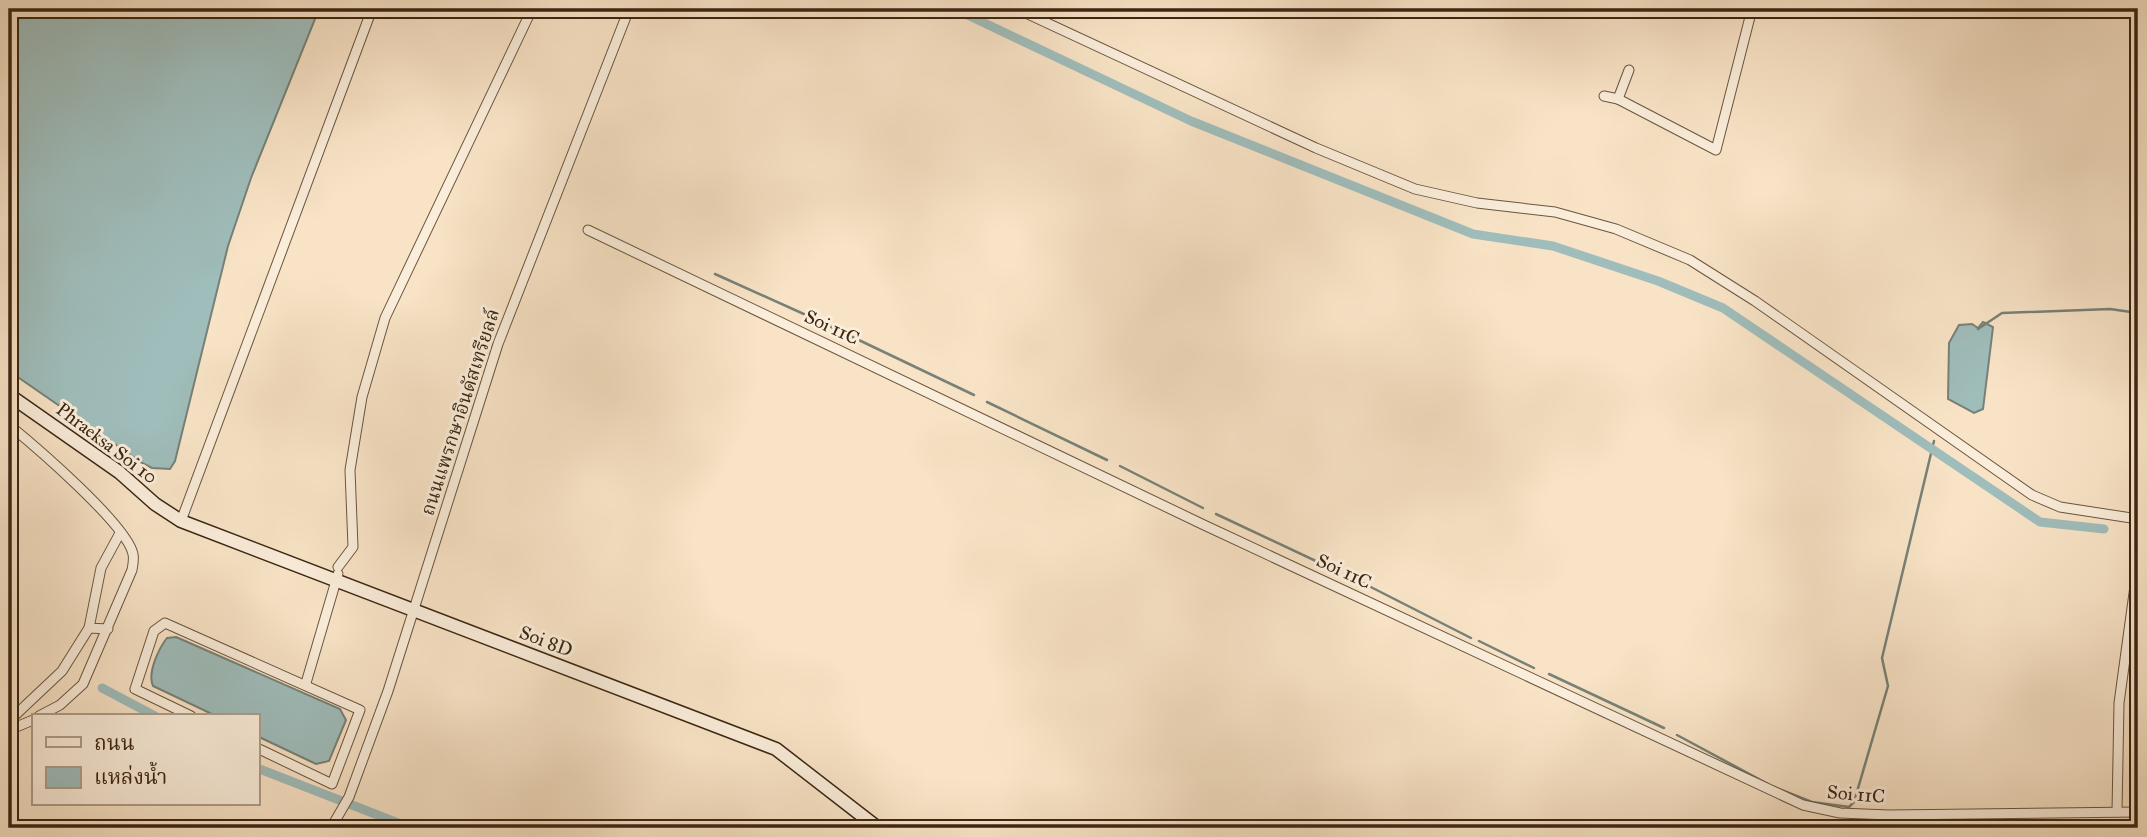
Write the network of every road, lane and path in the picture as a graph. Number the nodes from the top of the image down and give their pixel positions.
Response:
1 (372, 9) edge
2 (532, 9) edge
3 (629, 9) edge
4 (1017, 9) edge
5 (1752, 9) edge
6 (1629, 70) dead end
7 (1604, 96) dead end
8 (1618, 99) junction
9 (588, 230) dead end
10 (9, 395) edge
11 (9, 425) edge
12 (2138, 519) edge
13 (181, 521) junction
14 (120, 533) junction
15 (2138, 564) edge
16 (338, 574) junction
17 (415, 610) junction
18 (89, 628) junction
19 (108, 629) junction
20 (306, 683) junction
21 (43, 714) edge
22 (187, 714) edge
23 (32, 720) edge
24 (9, 721) edge
25 (9, 730) edge
26 (259, 749) edge
27 (2117, 812) junction
28 (2138, 812) edge
29 (333, 824) edge
30 (878, 828) edge
31 (1384, 828) edge
32 (1396, 828) edge

1 - 13 street
2 - 16 street
3 - 17 street, ถนนแพรกษาอินดัสเทรียลล์
4 - 12 street
5 - 8 street
6 - 8 street
7 - 8 street
9 - 27 street, Soi 11C
10 - 13 street, Phraeksa Soi 10
11 - 14 street
13 - 16 street, Soi 8D
14 - 18 street
14 - 19 street
15 - 27 street
16 - 17 street, Soi 8D
16 - 20 street
17 - 29 street, ถนนแพรกษาอินดัสเทรียลล์
17 - 30 street, Soi 8D
18 - 19 street
18 - 24 street
19 - 21 street
20 - 22 street
20 - 26 street
23 - 25 street
27 - 28 street, Soi 11C
31 - 32 street

